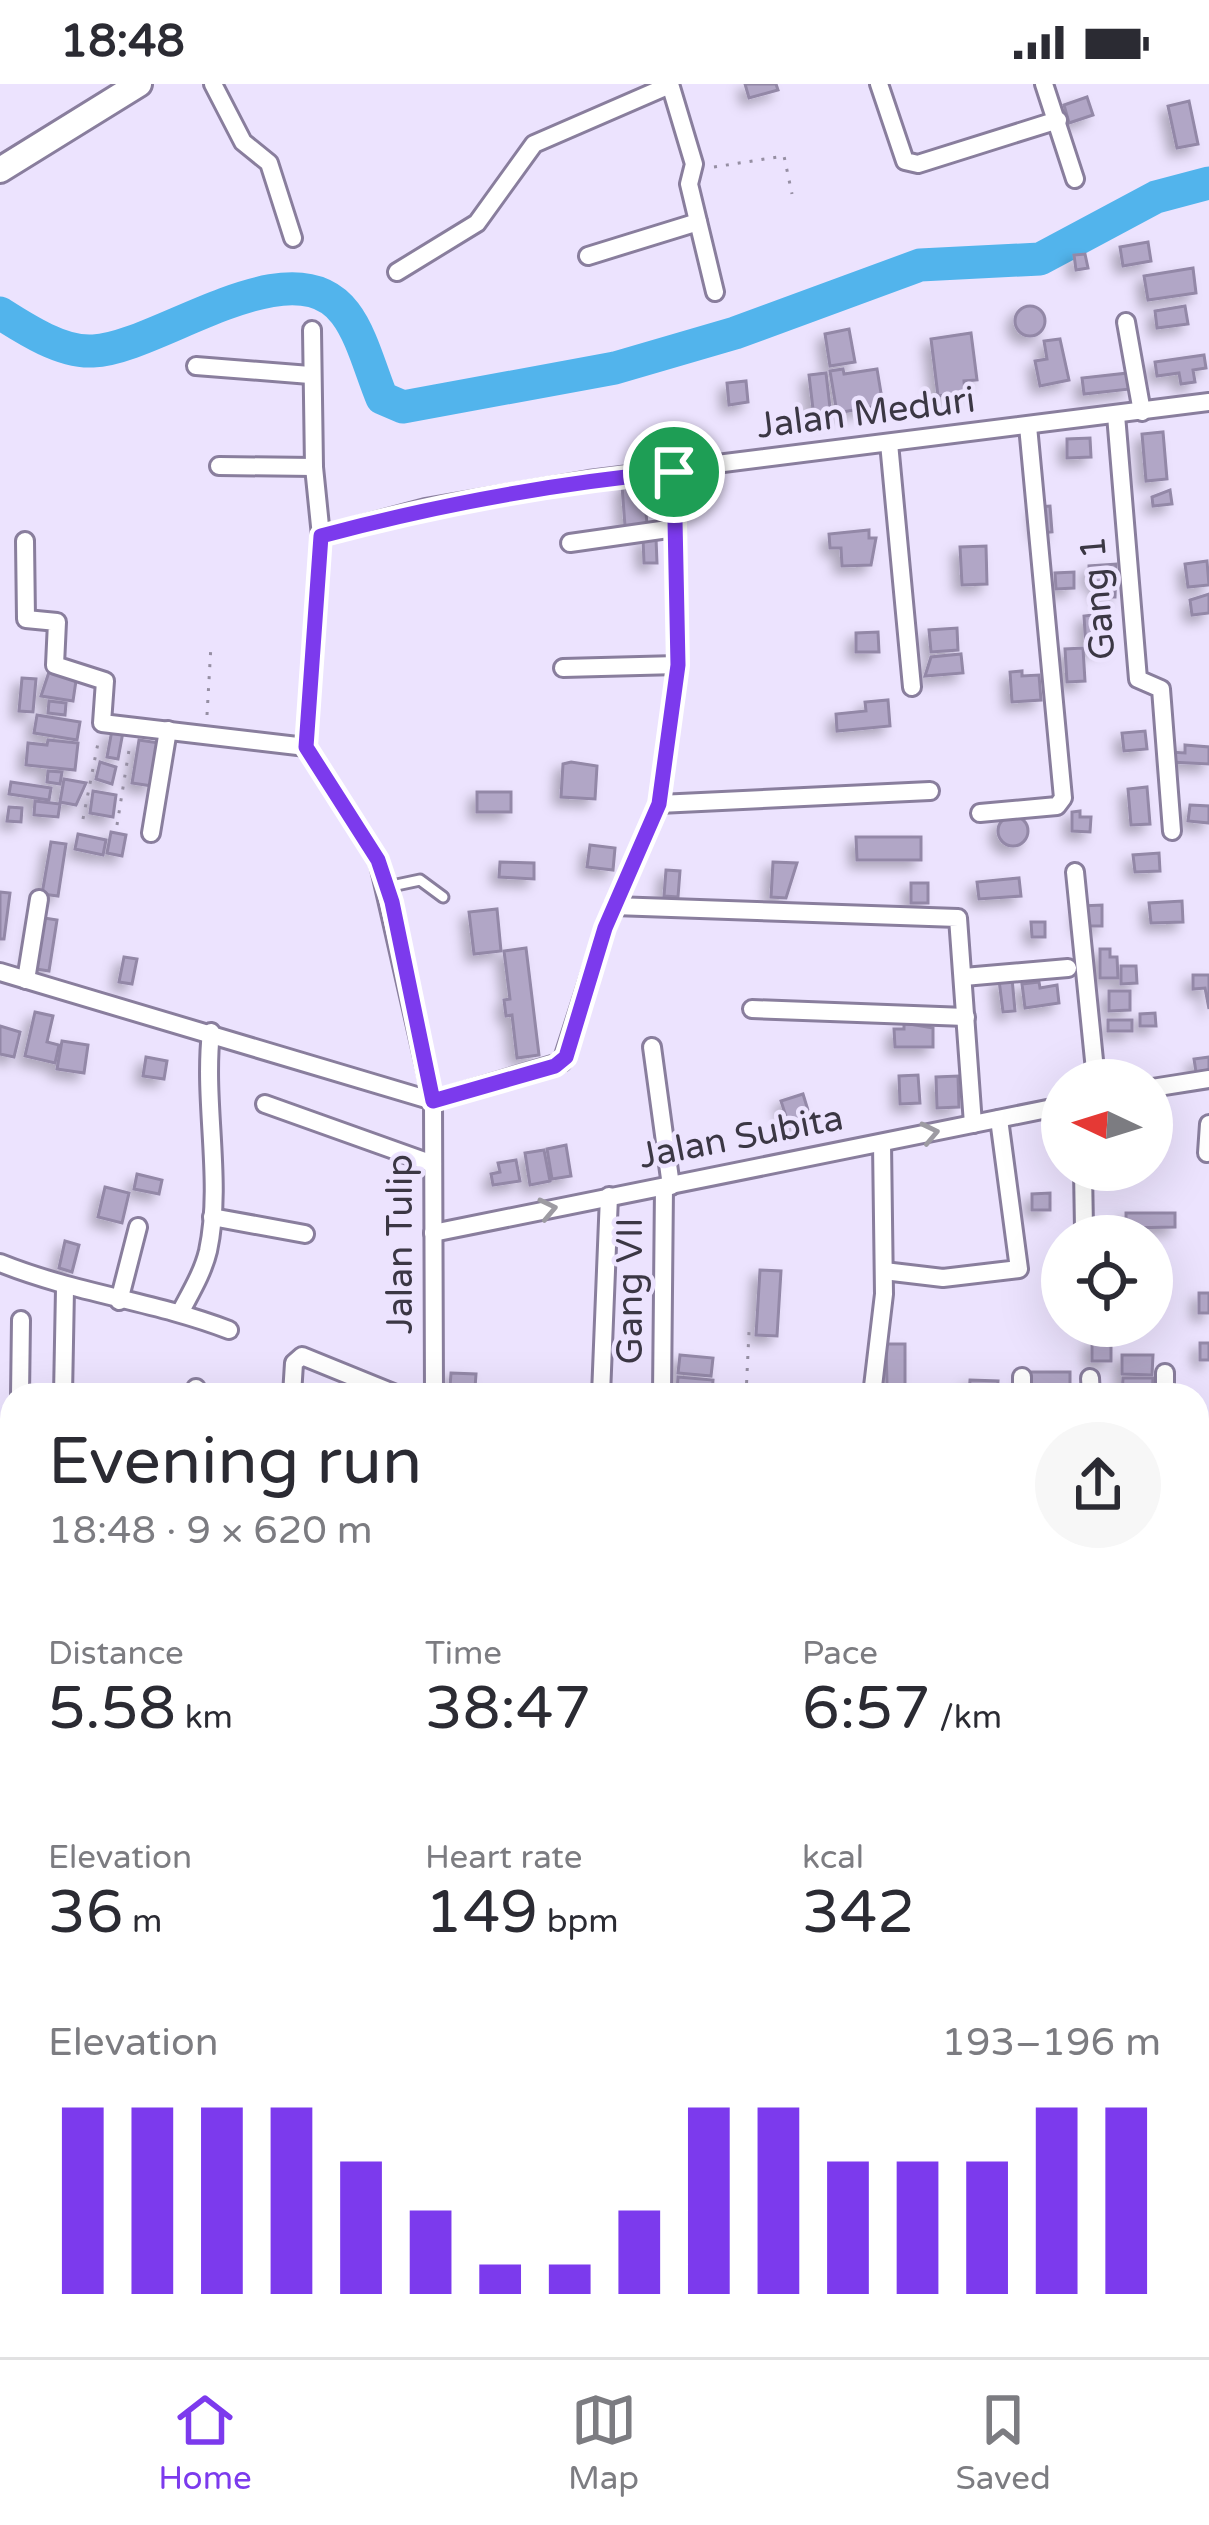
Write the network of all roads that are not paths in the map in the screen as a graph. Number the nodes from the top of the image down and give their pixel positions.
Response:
1 (139, 84) edge
2 (213, 84) edge
3 (879, 84) edge
4 (1044, 84) edge
5 (670, 85) edge
6 (1058, 120) junction
7 (0, 170) edge
8 (1075, 179) dead end
9 (698, 222) junction
10 (293, 238) dead end
11 (588, 256) dead end
12 (397, 272) dead end
13 (715, 292) dead end
14 (1126, 322) dead end
15 (312, 329) dead end
16 (196, 366) dead end
17 (310, 376) junction
18 (1209, 403) edge
19 (1142, 412) junction
20 (1116, 416) junction
21 (1028, 426) junction
22 (889, 443) junction
23 (219, 466) dead end
24 (314, 467) junction
25 (674, 472) junction
26 (675, 528) junction
27 (321, 536) junction
28 (25, 541) dead end
29 (570, 543) dead end
30 (678, 665) junction
31 (563, 668) dead end
32 (912, 687) dead end
33 (168, 730) junction
34 (306, 747) junction
35 (930, 790) dead end
36 (659, 804) junction
37 (980, 813) dead end
38 (1172, 831) dead end
39 (151, 833) dead end
40 (1075, 872) dead end
41 (387, 887) junction
42 (443, 897) dead end
43 (39, 899) dead end
44 (614, 906) junction
45 (1068, 968) dead end
46 (0, 972) edge
47 (964, 977) junction
48 (26, 980) junction
49 (752, 1009) dead end
50 (966, 1017) junction
51 (211, 1032) junction
52 (652, 1047) dead end
53 (1094, 1059) edge
54 (1209, 1079) edge
55 (1173, 1085) edge
56 (433, 1101) junction
57 (265, 1103) dead end
58 (1041, 1110) edge
59 (999, 1119) junction
60 (974, 1124) junction
61 (1209, 1124) edge
62 (882, 1143) junction
63 (1207, 1153) edge
64 (433, 1164) junction
65 (668, 1186) junction
66 (609, 1196) junction
67 (212, 1217) junction
68 (138, 1227) dead end
69 (433, 1233) junction
70 (305, 1234) dead end
71 (0, 1263) edge
72 (884, 1271) junction
73 (65, 1289) junction
74 (119, 1301) junction
75 (181, 1311) junction
76 (22, 1320) dead end
77 (229, 1330) dead end
78 (1165, 1373) dead end
79 (20, 1383) edge
80 (63, 1383) edge
81 (293, 1383) edge
82 (368, 1383) edge
83 (434, 1383) edge
84 (601, 1383) edge
85 (662, 1383) edge
86 (873, 1383) edge
87 (1165, 1383) edge

1 - 7 street
2 - 10 street
3 - 6 street
4 - 6 street
5 - 9 street
5 - 12 street
6 - 8 street
9 - 11 street
9 - 13 street
14 - 19 street
15 - 17 street
16 - 17 street
17 - 24 street
18 - 19 street, Jalan Meduri
19 - 20 street, Jalan Meduri
20 - 21 street, Jalan Meduri
20 - 38 street, Gang 1
21 - 22 street, Jalan Meduri
21 - 37 street
22 - 25 street, Jalan Meduri
22 - 32 street
23 - 24 street
24 - 27 street
25 - 26 street
25 - 27 street, Jalan Meduri
26 - 29 street
26 - 30 street
27 - 34 street
28 - 33 street
30 - 31 street
30 - 36 street
33 - 34 street
33 - 39 street
34 - 41 street, Jalan Tulip
35 - 36 street
36 - 44 street
40 - 53 street
41 - 42 lane
41 - 56 street, Jalan Tulip
43 - 48 street
44 - 47 street
44 - 56 street
45 - 47 street
46 - 48 street
47 - 50 street
48 - 51 street
49 - 50 street
50 - 60 street
51 - 56 street
51 - 67 street
52 - 65 street, Gang VII
54 - 55 street
56 - 64 street, Jalan Tulip
57 - 64 street
58 - 59 street, Jalan Subita
59 - 60 street, Jalan Subita
59 - 72 street
62 -> 60 street, Jalan Subita
61 - 63 street
62 - 65 street, Jalan Subita
62 - 72 street
64 - 69 street, Jalan Tulip
65 - 66 street, Jalan Subita
65 - 85 street, Gang VII
69 -> 66 street, Jalan Subita
66 - 84 street
67 - 70 street
67 - 75 street
68 - 74 street
69 - 83 street, Jalan Tulip
71 - 73 street
72 - 86 street
73 - 74 street
73 - 80 street
74 - 75 street
75 - 77 street
76 - 79 street
78 - 87 street
81 - 82 street

